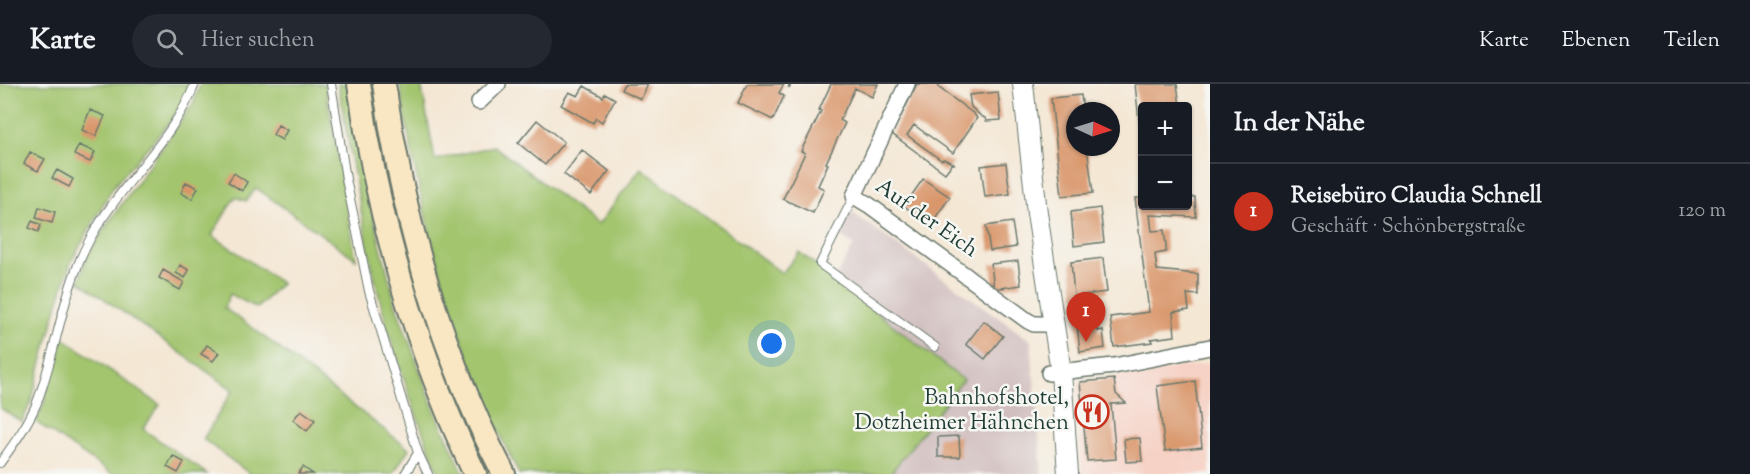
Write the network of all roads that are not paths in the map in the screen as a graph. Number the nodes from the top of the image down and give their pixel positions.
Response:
1 (195, 84) edge
2 (331, 84) edge
3 (359, 84) edge
4 (384, 84) edge
5 (498, 84) edge
6 (907, 84) edge
7 (1023, 84) edge
8 (480, 102) dead end
9 (854, 196) junction
10 (1037, 213) junction
11 (1045, 324) junction
12 (1210, 347) edge
13 (935, 348) dead end
14 (1055, 372) junction
15 (418, 453) junction
16 (0, 463) edge
17 (405, 474) edge
18 (428, 474) edge
19 (476, 474) edge
20 (504, 474) edge
21 (1056, 474) edge
22 (1068, 474) edge

1 - 16 lane
2 - 15 lane
3 - 19 main road
4 - 20 main road
5 - 8 street
6 - 9 street, Auf der Eich
7 - 10 street
9 - 11 street, Auf der Eich
9 - 13 lane
10 - 11 street
10 - 14 street
11 - 14 street
12 - 14 street
14 - 21 street
14 - 22 street
15 - 17 lane
15 - 18 lane

